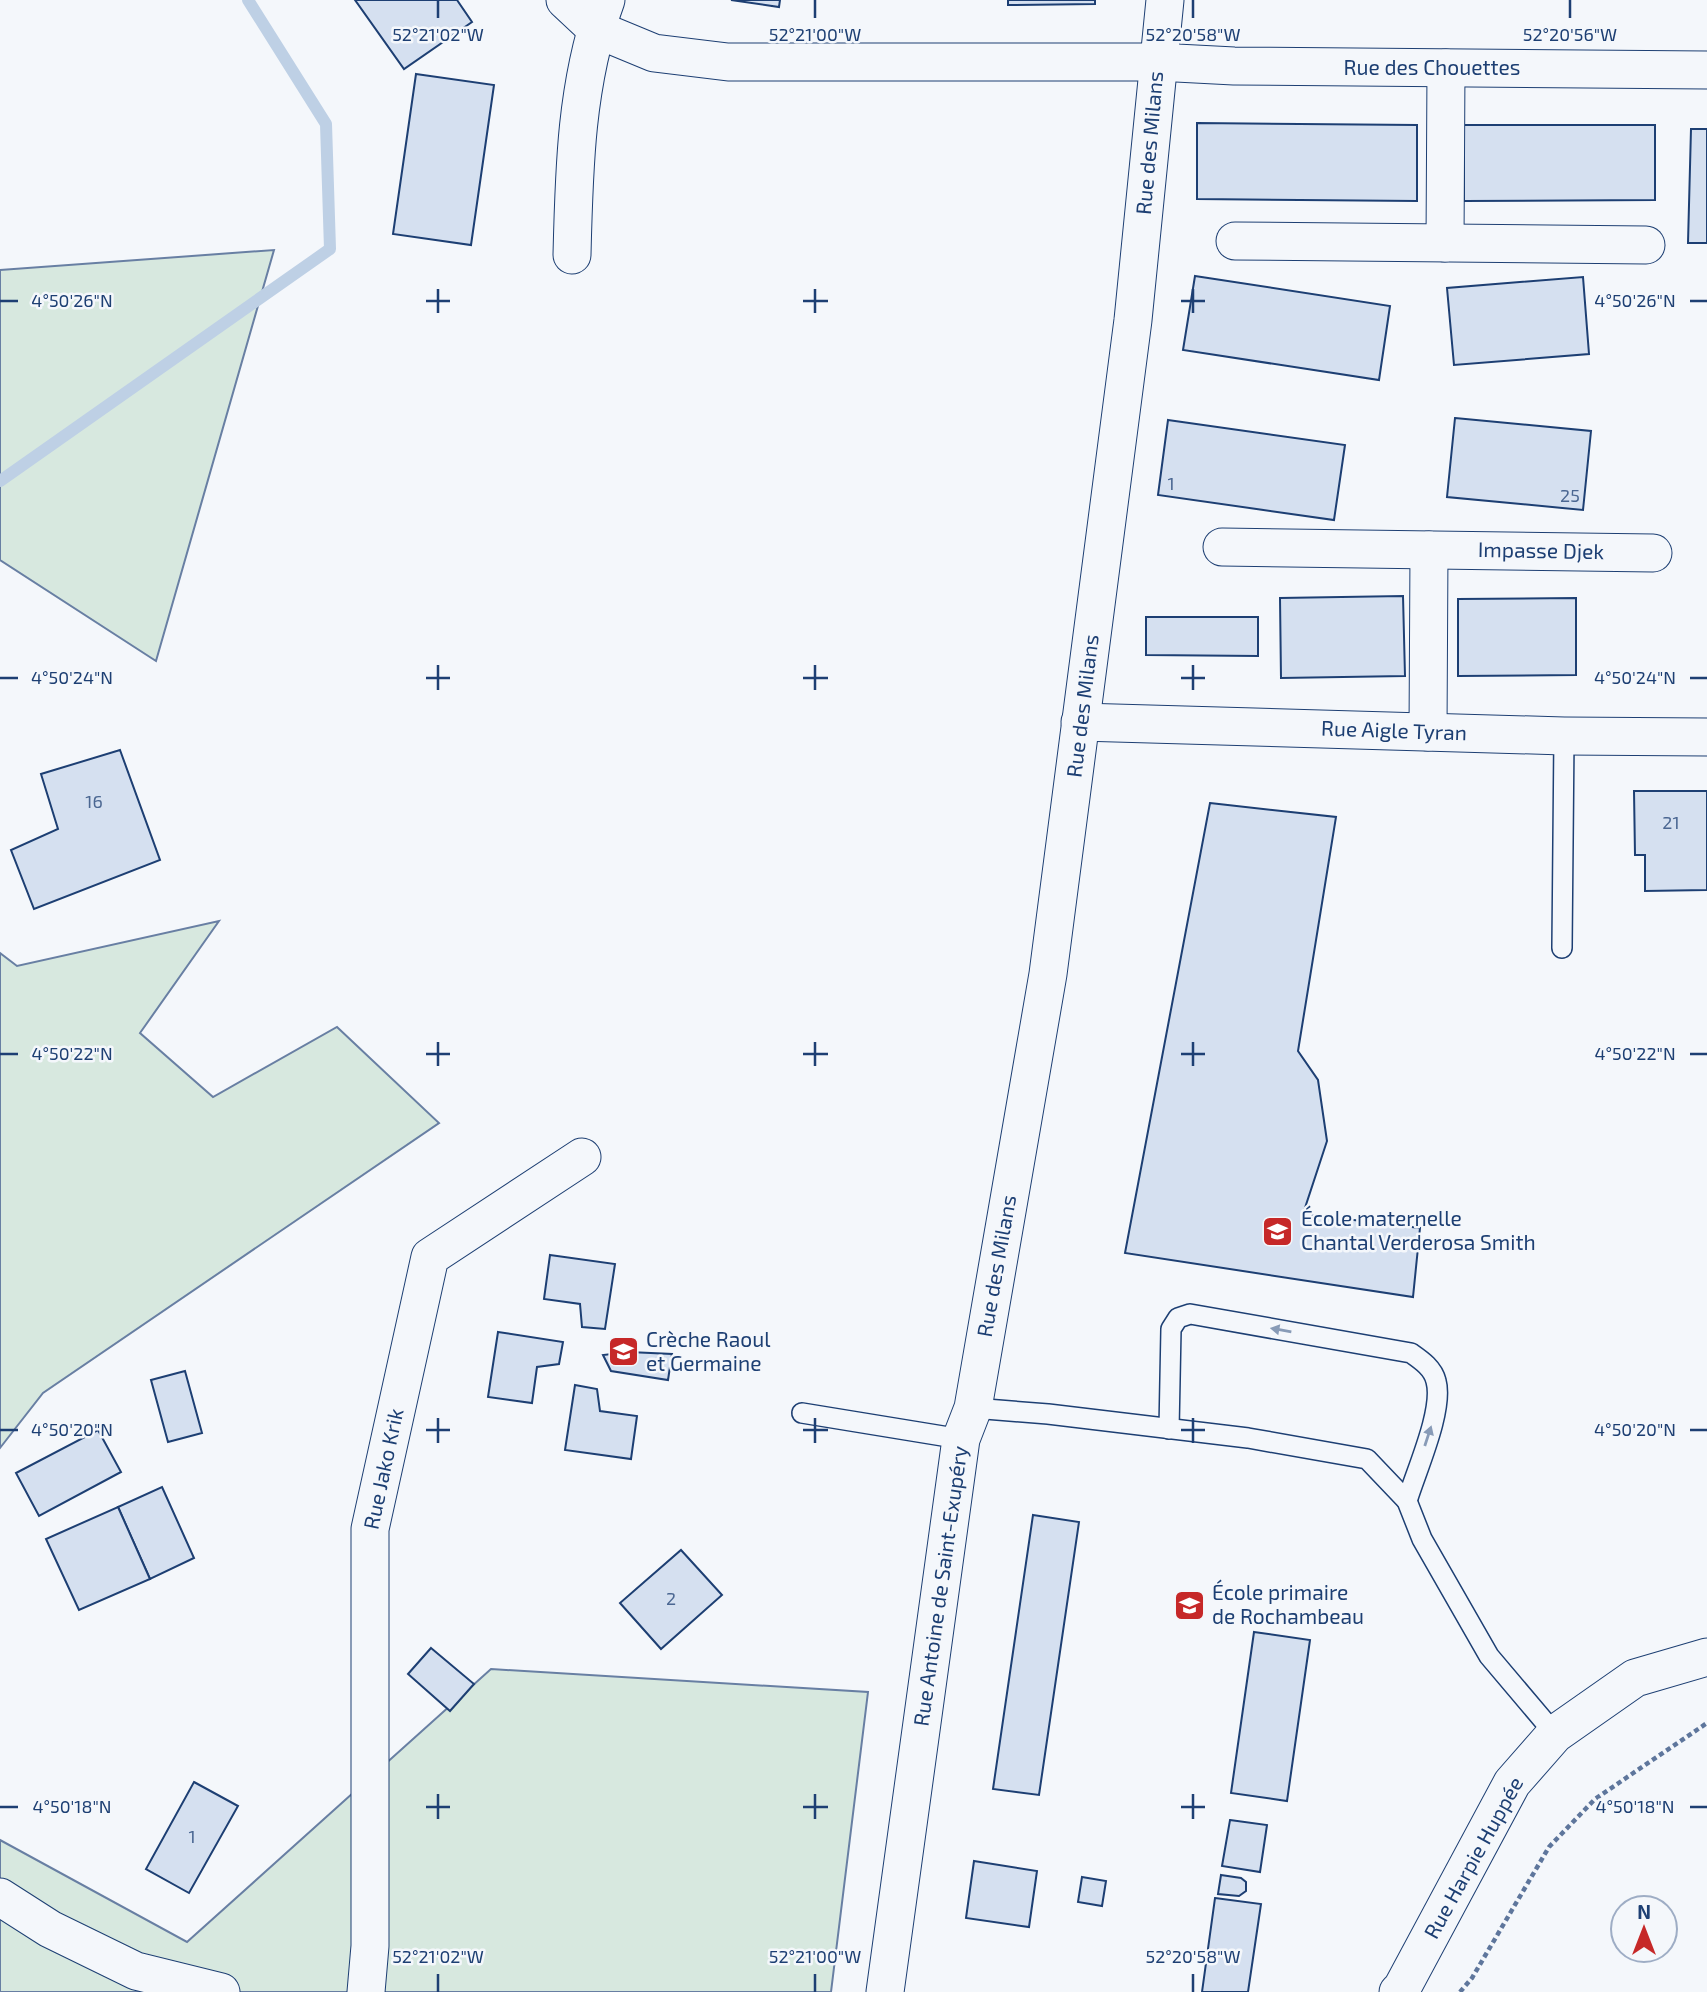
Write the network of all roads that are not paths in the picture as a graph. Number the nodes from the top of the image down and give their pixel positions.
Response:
1 (565, 0) edge
2 (1165, 0) edge
3 (601, 14) edge
4 (1157, 62) junction
5 (1446, 68) junction
6 (1707, 70) edge
7 (1235, 241) dead end
8 (1445, 243) junction
9 (1646, 245) dead end
10 (572, 256) dead end
11 (1222, 547) dead end
12 (1429, 550) junction
13 (1653, 553) dead end
14 (1080, 722) junction
15 (1428, 732) junction
16 (1564, 736) junction
17 (1707, 737) edge
18 (1562, 948) dead end
19 (582, 1157) dead end
20 (802, 1413) dead end
21 (967, 1423) junction
22 (1169, 1429) junction
23 (1407, 1501) junction
24 (1707, 1657) edge
25 (1555, 1734) junction
26 (0, 1897) edge
27 (221, 1992) edge
28 (366, 1992) edge
29 (885, 1992) edge
30 (1398, 1992) edge

1 - 3 street
2 - 4 street, Rue des Milans
3 - 4 street, Rue des Chouettes
3 - 10 street
4 - 5 street, Rue des Chouettes
4 - 14 street, Rue des Milans
5 - 6 street, Rue des Chouettes
5 - 8 street
7 - 8 street
8 - 9 street
11 - 12 street, Impasse Djek
12 - 13 street, Impasse Djek
12 - 15 street
14 - 15 street, Rue Aigle Tyran
14 - 21 street, Rue des Milans
15 - 16 street, Rue Aigle Tyran
16 - 17 street, Rue Aigle Tyran
16 - 18 lane
19 - 28 street, Rue Jako Krik
20 - 21 lane
21 - 22 lane
21 - 29 street, Rue Antoine de Saint-Exupéry
22 - 23 lane
23 -> 22 lane
23 - 25 lane
24 - 25 street, Rue Harpie Huppée
25 - 30 street, Rue Harpie Huppée
26 - 27 street

